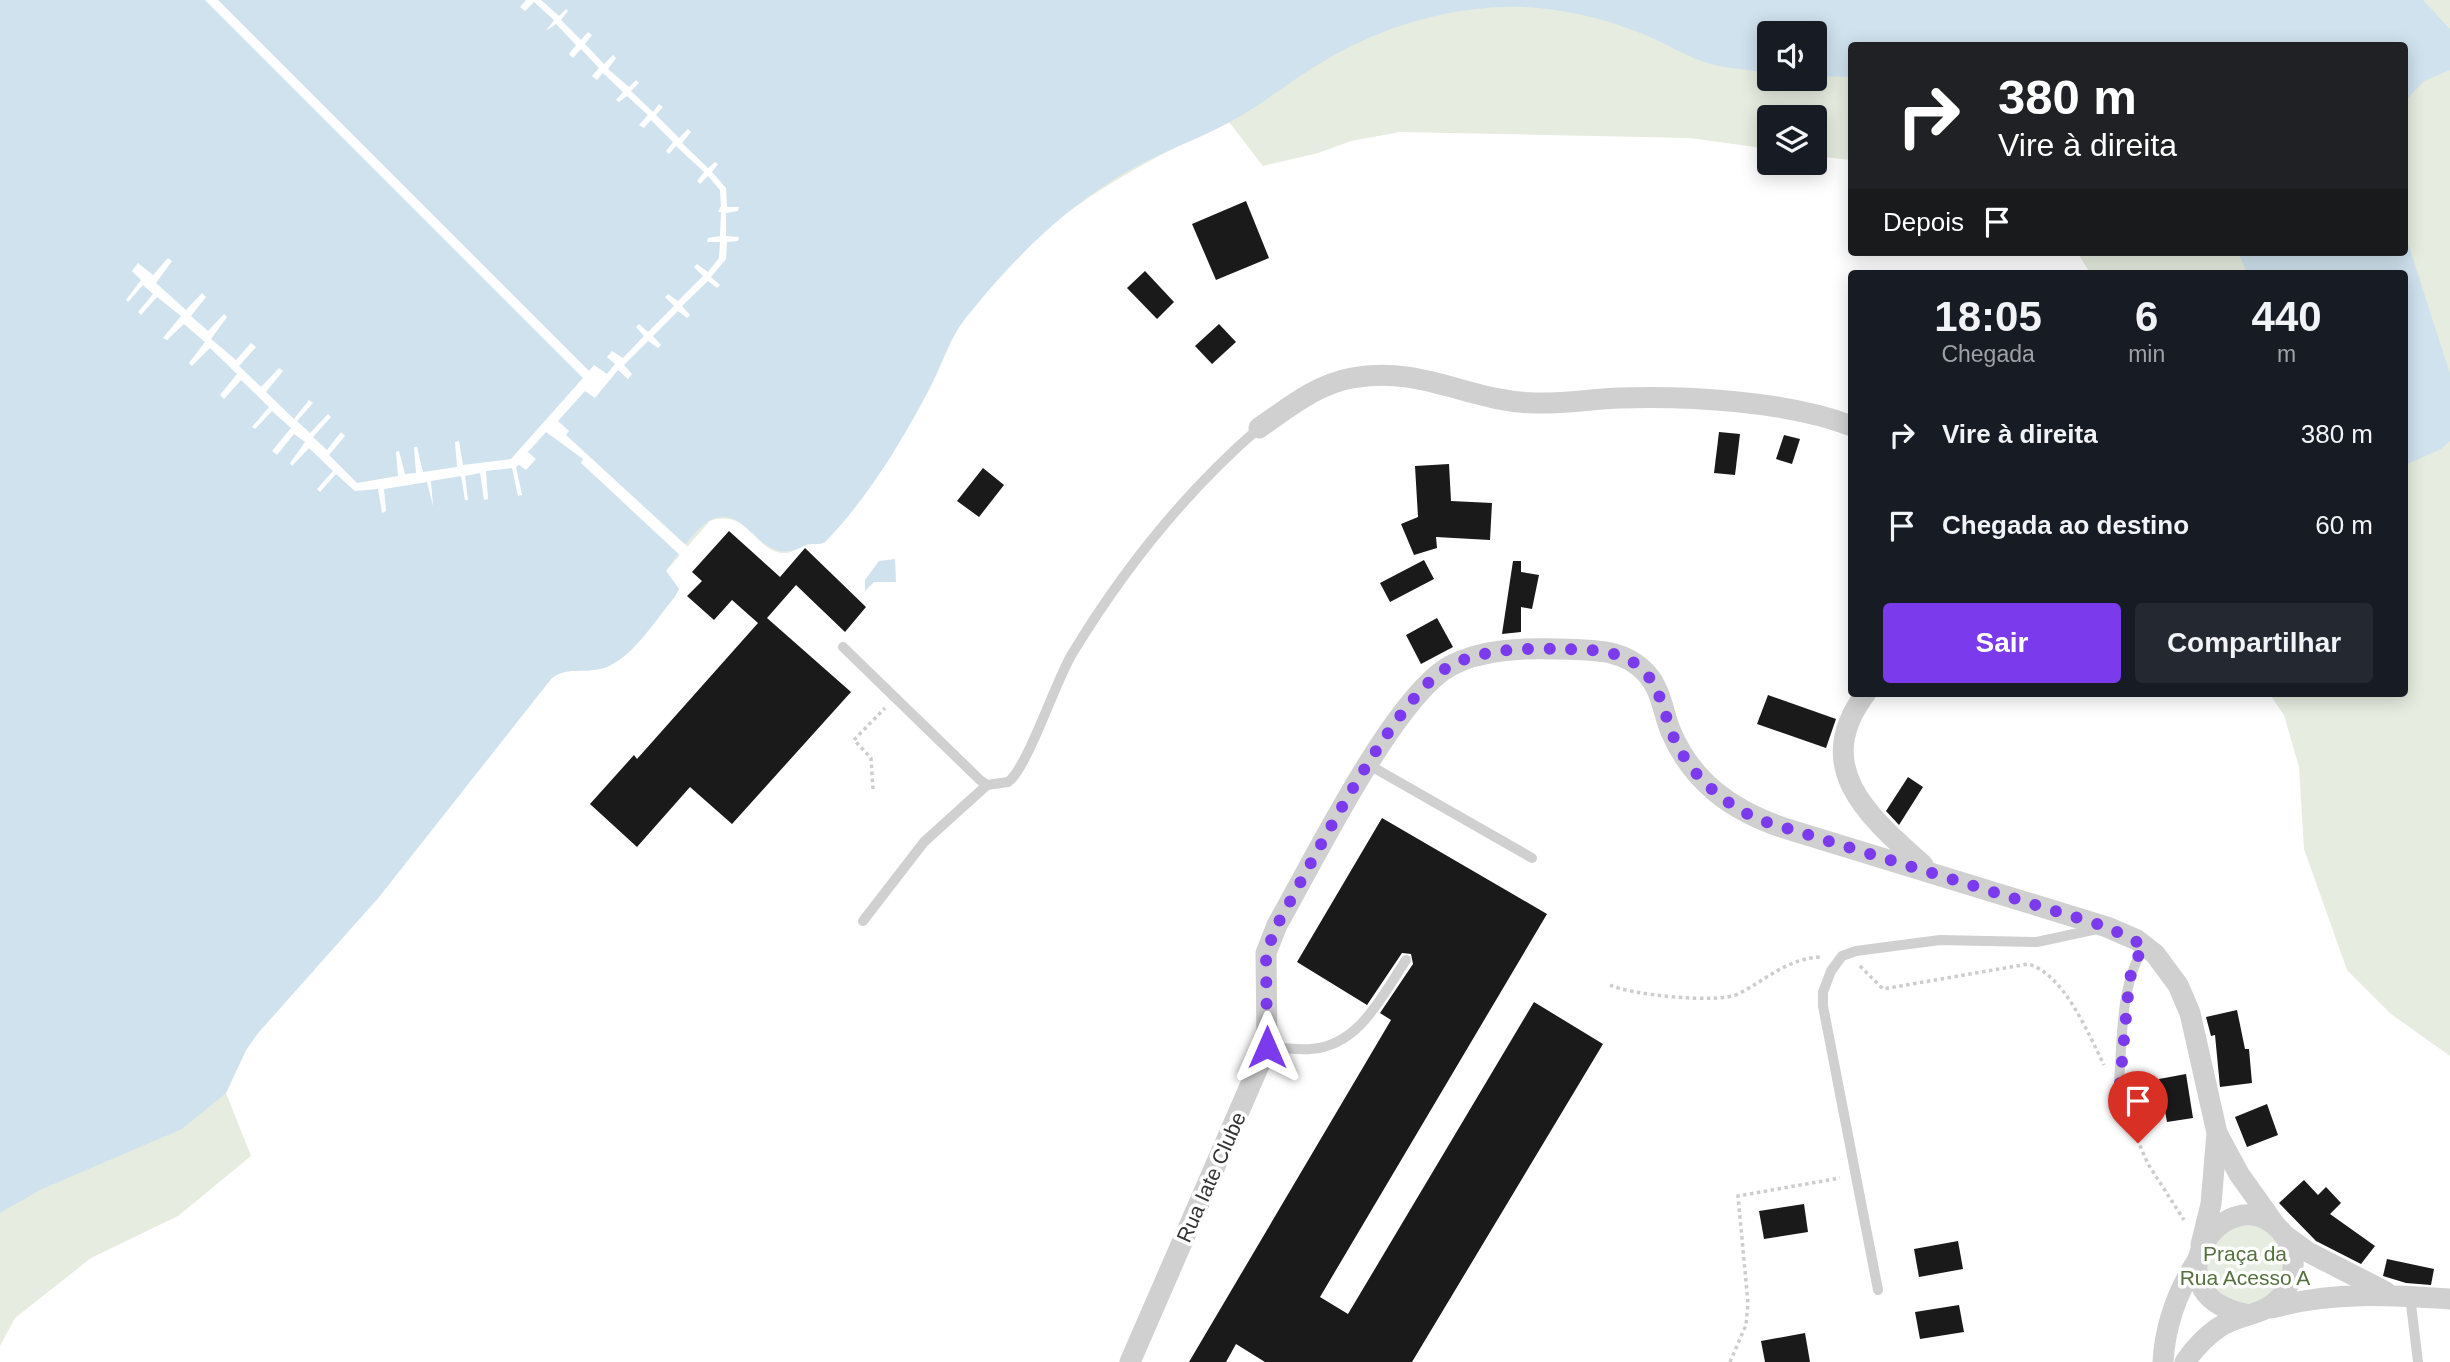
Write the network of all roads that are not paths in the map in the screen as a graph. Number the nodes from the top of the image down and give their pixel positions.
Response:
1 (1848, 425) edge
2 (1259, 428) joint
3 (843, 647) dead end
4 (1863, 697) edge
5 (1369, 765) junction
6 (987, 785) junction
7 (1532, 858) dead end
8 (1927, 869) junction
9 (863, 921) dead end
10 (2107, 927) junction
11 (2145, 946) junction
12 (1406, 960) dead end
13 (1267, 1047) junction
14 (2119, 1094) road end
15 (2217, 1133) junction
16 (2280, 1230) junction
17 (2199, 1253) junction
18 (1878, 1290) dead end
19 (2388, 1293) junction
20 (2410, 1296) junction
21 (2450, 1299) edge
22 (2255, 1312) junction
23 (1130, 1362) edge
24 (2163, 1362) edge
25 (2185, 1362) edge
26 (2418, 1362) edge

1 - 2 street
2 - 6 lane
3 - 6 lane
4 - 8 street
5 - 7 lane
5 - 8 street, Rua Iate Clube
5 - 13 street, Rua Iate Clube
6 - 9 lane
8 - 10 street, Rua Iate Clube
10 - 11 street, Rua Iate Clube
10 - 18 lane
11 - 14 lane
11 - 15 street, Rua Iate Clube
12 - 13 lane
13 - 23 street, Rua Iate Clube
15 - 16 street
15 - 17 street
16 - 17 street
16 - 19 street
16 - 22 street
17 - 22 street
17 - 24 street
19 - 20 street
19 - 22 street
20 - 21 street
20 - 26 lane
22 - 25 street

